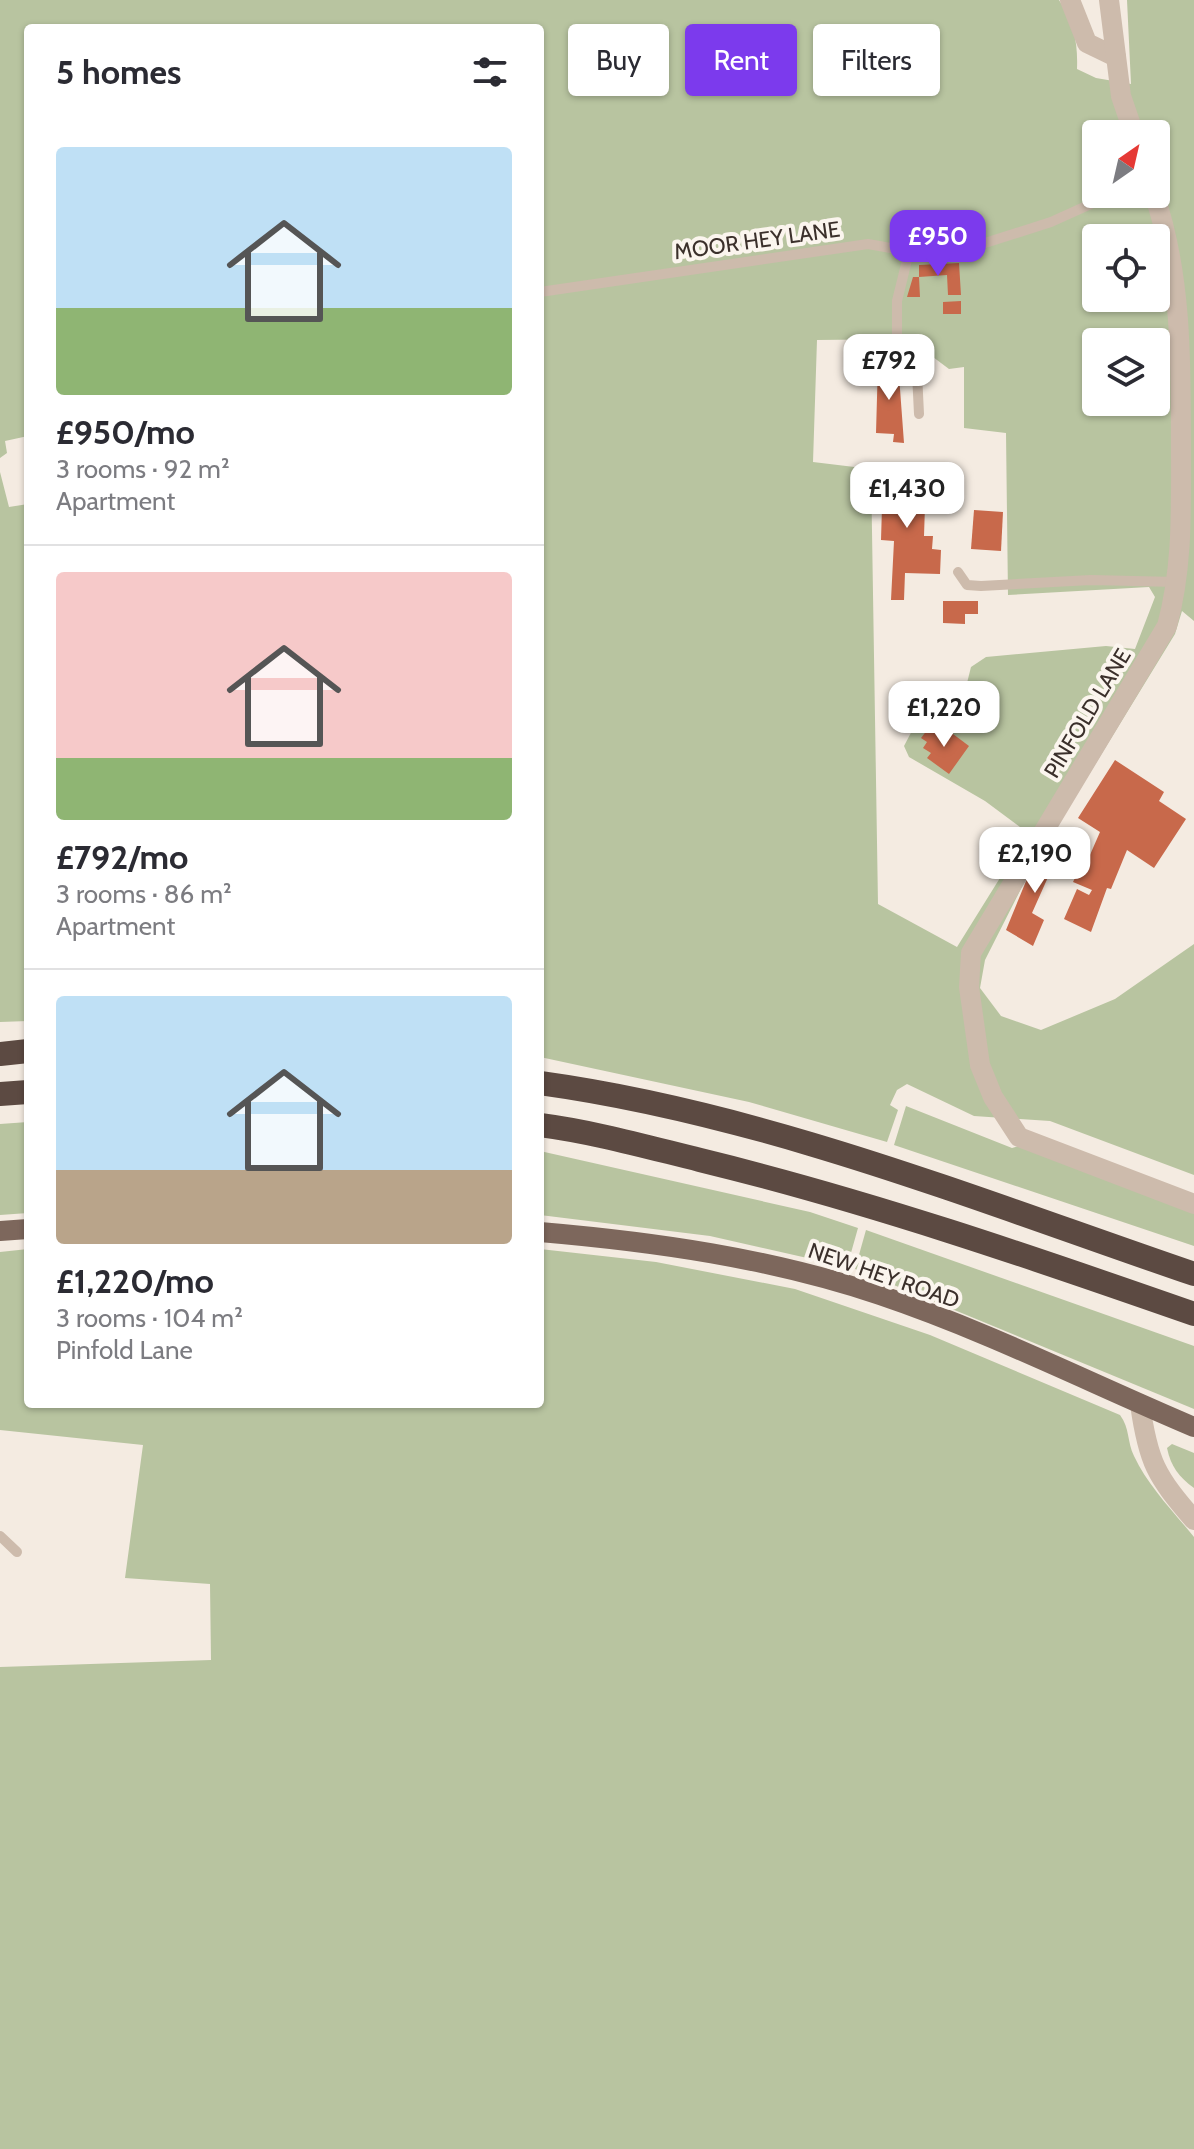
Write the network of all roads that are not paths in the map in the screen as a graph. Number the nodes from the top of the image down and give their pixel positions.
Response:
1 (1070, 0) edge
2 (1109, 0) edge
3 (1116, 57) junction
4 (1129, 120) edge
5 (1082, 208) edge
6 (1158, 208) edge
7 (909, 252) junction
8 (544, 291) edge
9 (919, 414) dead end
10 (958, 572) dead end
11 (1177, 582) junction
12 (24, 1051) edge
13 (0, 1054) edge
14 (544, 1084) edge
15 (24, 1092) edge
16 (0, 1094) edge
17 (544, 1126) edge
18 (1194, 1204) edge
19 (24, 1229) edge
20 (0, 1231) edge
21 (544, 1232) edge
22 (1194, 1274) edge
23 (1194, 1314) edge
24 (1140, 1404) junction
25 (1194, 1427) edge
26 (1194, 1520) edge
27 (0, 1536) edge
28 (17, 1552) dead end

1 - 3 street
2 - 3 street
3 - 4 street
5 - 7 lane, MOOR HEY LANE
6 - 11 street, PINFOLD LANE
7 - 8 lane, MOOR HEY LANE
7 - 9 lane
10 - 11 lane
11 - 18 street, PINFOLD LANE
12 - 13 highway
14 - 22 highway
15 - 16 highway
17 - 23 highway
19 - 20 main road
21 - 24 main road, NEW HEY ROAD
24 - 25 main road, NEW HEY ROAD
24 - 26 street
27 - 28 lane

